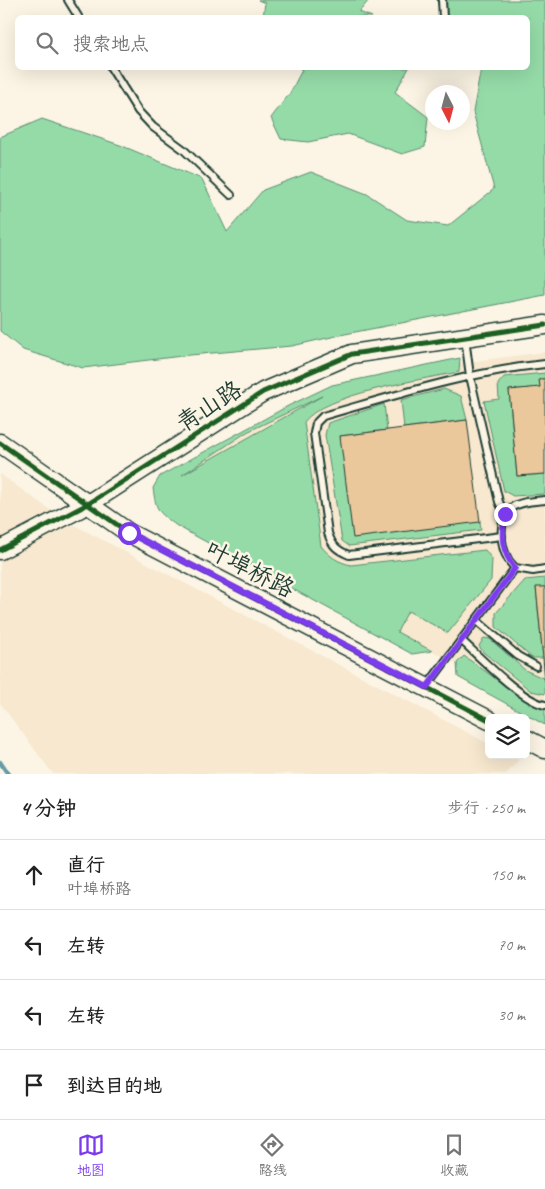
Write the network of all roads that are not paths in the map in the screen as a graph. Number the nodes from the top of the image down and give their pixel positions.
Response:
1 (68, 0) edge
2 (442, 0) edge
3 (77, 15) edge
4 (444, 15) edge
5 (112, 70) edge
6 (231, 195) dead end
7 (545, 325) edge
8 (465, 337) junction
9 (545, 364) edge
10 (470, 376) junction
11 (0, 442) edge
12 (545, 500) edge
13 (88, 504) junction
14 (505, 514) junction
15 (502, 536) junction
16 (0, 550) edge
17 (515, 568) junction
18 (545, 569) edge
19 (476, 620) junction
20 (462, 640) junction
21 (536, 666) dead end
22 (427, 687) junction
23 (545, 705) edge
24 (485, 718) edge
25 (530, 741) edge
26 (545, 749) edge

1 - 3 lane
2 - 4 lane
5 - 6 lane
7 - 8 street, 青山路
8 - 10 lane
8 - 13 street, 青山路
9 - 10 lane
10 - 14 lane
10 - 15 lane
11 - 13 street, 叶埠桥路
12 - 14 lane
13 - 16 street, 青山路
13 - 22 street, 叶埠桥路
14 - 15 lane
15 - 17 lane
17 - 18 lane
17 - 19 lane
19 - 20 lane
19 - 21 lane
20 - 22 lane
20 - 23 lane
22 - 24 street, 叶埠桥路
25 - 26 street

